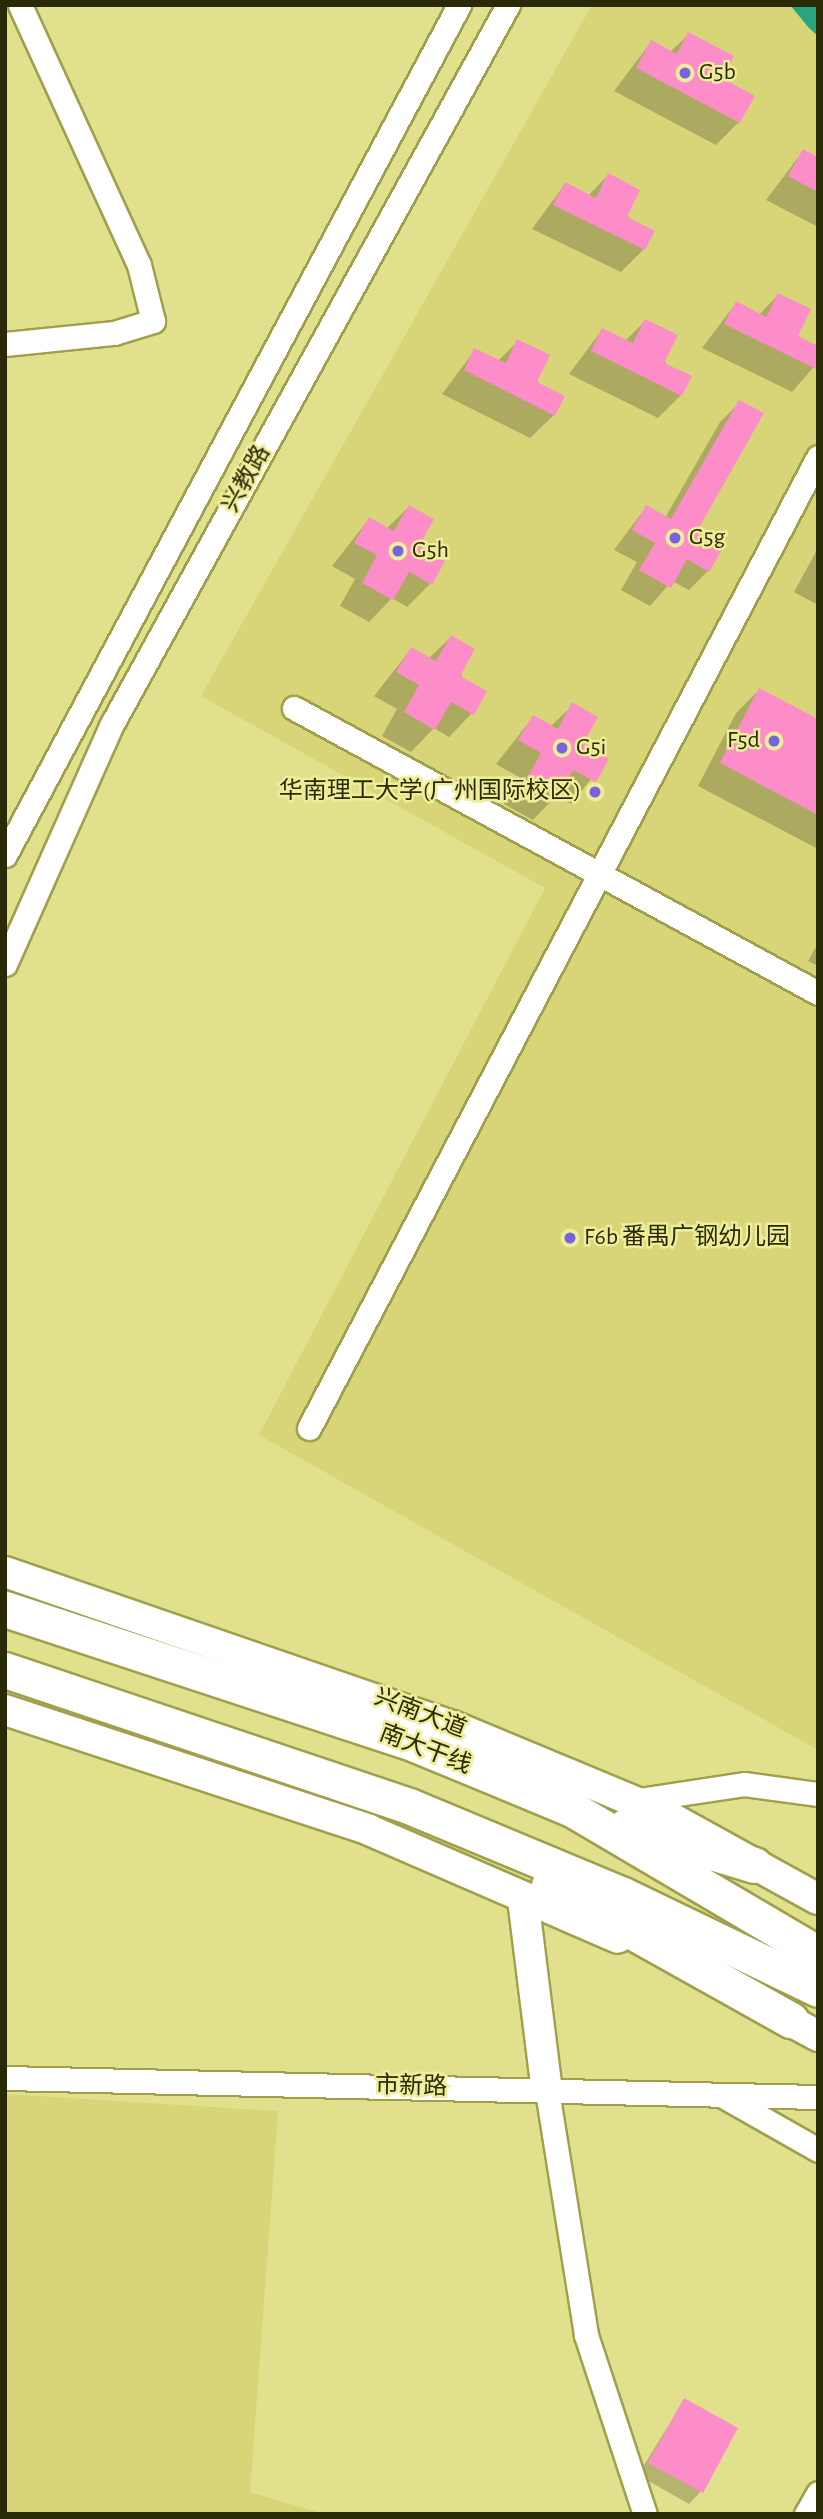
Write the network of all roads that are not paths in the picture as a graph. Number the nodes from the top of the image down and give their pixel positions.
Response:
1 (20, 5) edge
2 (459, 5) edge
3 (508, 5) edge
4 (5, 344) edge
5 (818, 457) edge
6 (293, 708) dead end
7 (5, 855) edge
8 (600, 873) junction
9 (5, 964) edge
10 (818, 993) edge
11 (309, 1428) dead end
12 (5, 1572) edge
13 (5, 1609) edge
14 (5, 1670) edge
15 (5, 1710) edge
16 (818, 1794) edge
17 (632, 1801) junction
18 (409, 1806) junction
19 (572, 1809) junction
20 (754, 1865) junction
21 (523, 1899) junction
22 (818, 1899) edge
23 (818, 1954) edge
24 (818, 1989) edge
25 (805, 2028) edge
26 (5, 2078) edge
27 (547, 2091) junction
28 (720, 2095) junction
29 (818, 2097) edge
30 (818, 2150) edge
31 (818, 2493) edge
32 (645, 2514) edge
33 (806, 2514) edge

1 - 4 street
2 - 7 street, 兴教路
3 - 9 street, 兴教路
5 - 8 street
6 - 8 street
8 - 10 street
8 - 11 street
12 - 17 main road, 兴南大道
13 - 19 highway, 南大干线
14 - 18 highway
15 - 21 main road
16 - 17 street
17 - 20 main road, 兴南大道
18 - 24 highway
18 - 25 highway
19 - 20 highway
19 - 23 highway, 南大干线
20 - 22 main road, 兴南大道
21 - 25 main road
21 - 27 main road
26 - 27 street, 市新路
27 - 28 street, 市新路
27 - 32 street
28 - 29 street, 市新路
28 - 30 street
31 - 33 street

